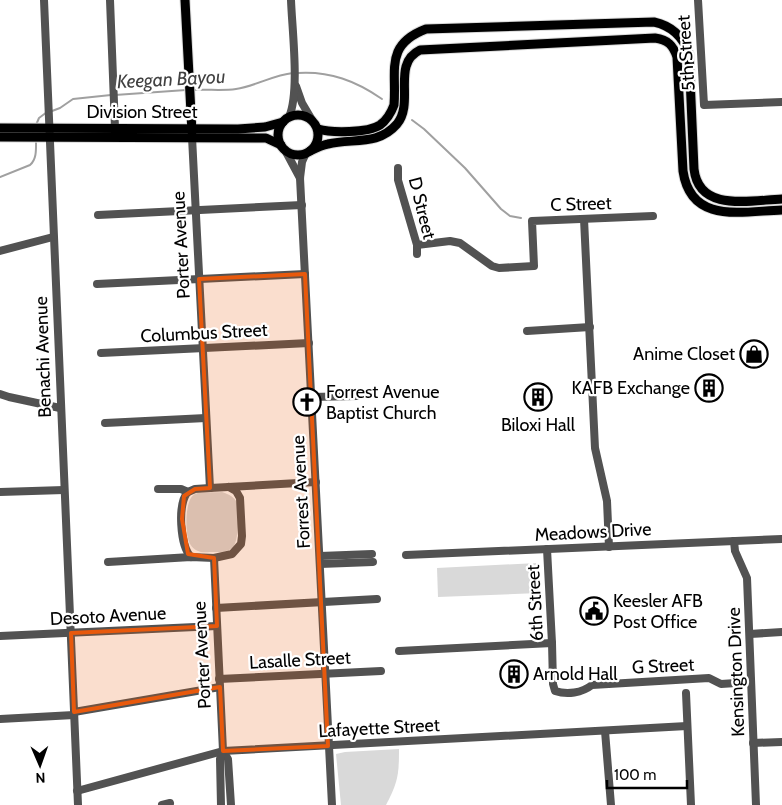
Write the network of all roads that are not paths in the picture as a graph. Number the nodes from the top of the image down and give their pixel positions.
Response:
1 (44, 0) edge
2 (110, 0) edge
3 (185, 0) edge
4 (291, 0) edge
5 (698, 0) edge
6 (294, 80) junction
7 (782, 102) edge
8 (286, 119) junction
9 (312, 120) junction
10 (0, 128) edge
11 (115, 128) junction
12 (318, 128) junction
13 (44, 129) junction
14 (192, 132) junction
15 (0, 137) edge
16 (283, 147) junction
17 (308, 152) junction
18 (398, 168) dead end
19 (300, 178) junction
20 (782, 199) edge
21 (302, 205) junction
22 (196, 210) junction
23 (782, 210) edge
24 (98, 215) dead end
25 (653, 216) dead end
26 (584, 219) junction
27 (53, 237) junction
28 (417, 245) junction
29 (0, 252) edge
30 (417, 254) dead end
31 (305, 274) junction
32 (199, 279) junction
33 (96, 284) dead end
34 (590, 328) junction
35 (527, 331) dead end
36 (309, 343) junction
37 (203, 348) junction
38 (101, 353) dead end
39 (0, 394) edge
40 (357, 396) dead end
41 (311, 398) junction
42 (60, 408) junction
43 (206, 418) junction
44 (105, 423) dead end
45 (316, 482) junction
46 (229, 487) junction
47 (210, 488) junction
48 (158, 489) dead end
49 (64, 490) junction
50 (0, 492) edge
51 (188, 492) junction
52 (782, 539) edge
53 (734, 541) junction
54 (609, 547) junction
55 (547, 549) junction
56 (372, 554) dead end
57 (191, 556) junction
58 (406, 556) dead end
59 (214, 558) junction
60 (320, 560) junction
61 (108, 562) dead end
62 (373, 562) dead end
63 (377, 599) dead end
64 (322, 602) junction
65 (216, 608) junction
66 (217, 626) junction
67 (782, 632) edge
68 (70, 633) junction
69 (750, 634) junction
70 (0, 636) edge
71 (552, 643) junction
72 (399, 651) dead end
73 (381, 671) dead end
74 (325, 674) junction
75 (751, 682) junction
76 (219, 683) junction
77 (553, 684) joint
78 (686, 693) dead end
79 (74, 714) junction
80 (0, 719) edge
81 (687, 726) junction
82 (605, 731) junction
83 (782, 742) edge
84 (753, 743) junction
85 (328, 746) junction
86 (224, 751) junction
87 (77, 792) junction
88 (78, 805) edge
89 (222, 805) edge
90 (231, 805) edge
91 (332, 805) edge
92 (611, 805) edge
93 (691, 805) edge
94 (756, 805) edge

1 - 13 street, Benachi Avenue
2 - 11 street
3 - 14 main road, Porter Avenue
4 - 6 street
5 - 7 street, 5th Street
6 - 8 street
6 - 9 street
8 - 9 main road
8 - 14 main road, Division Street
8 - 16 main road
9 - 12 main road
10 - 13 main road, Division Street
11 - 13 main road, Division Street
11 - 14 main road, Division Street
12 - 17 main road
12 - 20 main road
13 - 14 main road, Division Street
13 - 15 main road, Division Street
13 - 27 street, Benachi Avenue
14 - 16 main road, Division Street
14 - 22 street, Porter Avenue
16 - 17 main road
16 - 19 street, Forrest Avenue
17 - 19 street, Forrest Avenue
17 - 23 main road
18 - 28 street, D Street
19 - 21 street, Forrest Avenue
21 - 22 street
21 - 31 street, Forrest Avenue
22 - 24 street
22 - 32 street, Porter Avenue
25 - 26 street, C Street
26 - 28 street, C Street
26 - 34 street
27 - 29 street
27 - 42 street, Benachi Avenue
28 - 30 street, D Street
31 - 32 street
31 - 36 street, Forrest Avenue
32 - 33 street
32 - 37 street, Porter Avenue
34 - 35 street
34 - 54 street
36 - 37 street, Columbus Street
36 - 41 street, Forrest Avenue
37 - 38 street, Columbus Street
37 - 43 street, Porter Avenue
39 - 42 street
40 - 41 street
41 - 45 street, Forrest Avenue
42 - 49 street, Benachi Avenue
43 - 44 street
43 - 47 street, Porter Avenue
45 - 46 street
45 - 60 street, Forrest Avenue
46 - 47 street
46 - 59 street
47 - 51 street
48 - 51 street
49 - 50 street
49 - 68 street, Benachi Avenue
51 - 57 street
52 - 53 street, Meadows Drive
53 - 54 street, Meadows Drive
53 - 69 street, Kensington Drive
54 - 55 street, Meadows Drive
55 - 58 street, Meadows Drive
55 - 71 street, 6th Street
56 - 60 street
57 - 59 street
57 - 61 street
59 - 65 street, Porter Avenue
60 - 62 street
60 - 64 street, Forrest Avenue
63 - 64 street
64 - 65 street
64 - 74 street, Forrest Avenue
65 - 66 street, Porter Avenue
66 - 68 street, Desoto Avenue
66 - 76 street, Porter Avenue
67 - 69 street
68 - 70 street, Desoto Avenue
68 - 79 street, Benachi Avenue
69 - 75 street, Kensington Drive
71 - 72 street
71 - 77 street, 6th Street
73 - 74 street, Lasalle Street
74 - 76 street, Lasalle Street
74 - 85 street, Forrest Avenue
75 - 77 street, G Street
75 - 84 street, Kensington Drive
76 - 79 street, Lasalle Street
76 - 86 street, Porter Avenue
78 - 81 street
79 - 80 street, Lasalle Street
79 - 87 street, Benachi Avenue
81 - 82 street, Lafayette Street
81 - 93 street
82 - 85 street, Lafayette Street
82 - 92 street
83 - 84 street
84 - 94 street, Kensington Drive
85 - 86 street, Lafayette Street
85 - 91 street, Forrest Avenue
86 - 87 street, Lafayette Street
86 - 89 street, Porter Avenue
86 - 90 street, Porter Avenue
87 - 88 street, Benachi Avenue

